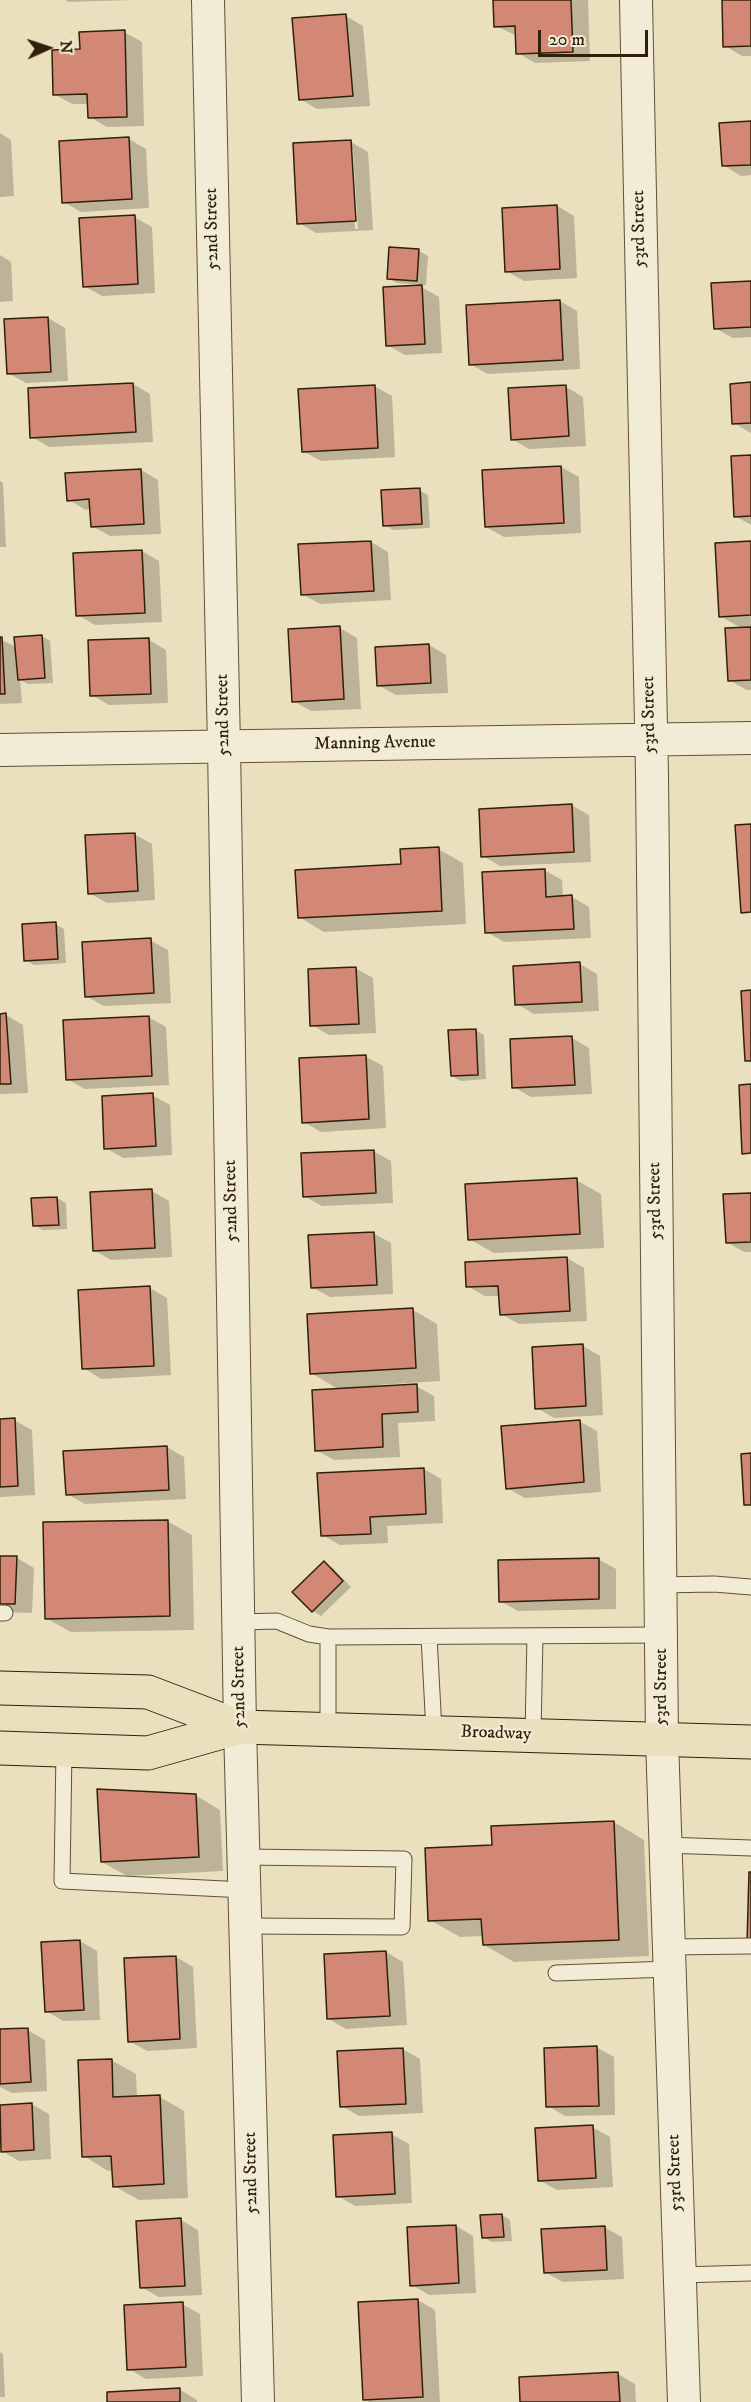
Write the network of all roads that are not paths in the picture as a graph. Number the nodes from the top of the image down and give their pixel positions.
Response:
1 (208, 0) edge
2 (636, 0) edge
3 (751, 738) edge
4 (651, 739) junction
5 (224, 746) junction
6 (0, 750) edge
7 (660, 1585) junction
8 (751, 1587) edge
9 (239, 1622) junction
10 (662, 1635) junction
11 (535, 1636) junction
12 (328, 1637) junction
13 (429, 1637) junction
14 (0, 1688) edge
15 (240, 1727) junction
16 (328, 1729) junction
17 (434, 1731) junction
18 (533, 1735) junction
19 (662, 1739) junction
20 (751, 1742) edge
21 (0, 1748) edge
22 (64, 1750) junction
23 (666, 1845) junction
24 (751, 1848) edge
25 (244, 1857) junction
26 (245, 1890) junction
27 (246, 1926) junction
28 (751, 1946) edge
29 (669, 1958) junction
30 (556, 1973) dead end
31 (751, 2273) edge
32 (680, 2275) junction
33 (258, 2402) edge
34 (684, 2402) edge

1 - 5 street, 52nd Street
2 - 4 street, 53rd Street
3 - 4 street, Manning Avenue
4 - 5 street, Manning Avenue
4 - 7 street, 53rd Street
5 - 6 street, Manning Avenue
5 - 9 street, 52nd Street
7 - 8 lane
7 - 10 street, 53rd Street
9 - 12 lane
9 - 15 street, 52nd Street
10 - 11 lane
10 - 19 street, 53rd Street
11 - 13 lane
11 - 18 lane
12 - 13 lane
12 - 16 lane
13 - 17 lane
14 - 15 main road, Broadway
15 - 16 main road, Broadway
15 - 22 main road, Broadway
15 - 25 street, 52nd Street
16 - 17 main road, Broadway
17 - 18 main road, Broadway
18 - 19 main road, Broadway
19 - 20 main road, Broadway
19 - 23 street, 53rd Street
21 - 22 main road, Broadway
22 - 26 lane
23 - 24 lane
23 - 29 street, 53rd Street
25 - 26 street, 52nd Street
25 - 27 lane
26 - 27 street, 52nd Street
27 - 33 street, 52nd Street
28 - 29 lane
29 - 30 lane
29 - 32 street, 53rd Street
31 - 32 lane
32 - 34 street, 53rd Street

